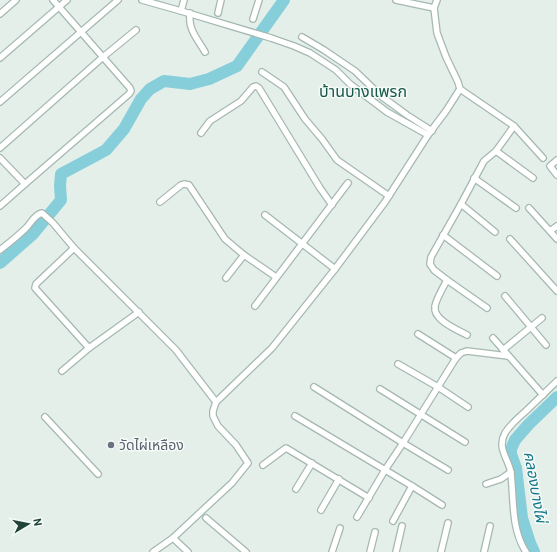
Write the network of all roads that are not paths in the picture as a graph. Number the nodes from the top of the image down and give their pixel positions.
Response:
1 (16, 0) edge
2 (53, 0) edge
3 (67, 0) edge
4 (118, 0) edge
5 (142, 0) edge
6 (184, 0) edge
7 (221, 0) edge
8 (259, 0) edge
9 (396, 0) edge
10 (437, 0) edge
11 (148, 1) edge
12 (59, 7) junction
13 (434, 8) junction
14 (181, 11) junction
15 (218, 12) dead end
16 (190, 13) junction
17 (0, 14) edge
18 (253, 19) dead end
19 (136, 30) dead end
20 (81, 32) junction
21 (302, 37) dead end
22 (205, 52) dead end
23 (103, 57) junction
24 (0, 58) edge
25 (262, 72) dead end
26 (460, 89) junction
27 (0, 102) edge
28 (514, 126) junction
29 (201, 133) dead end
30 (430, 133) junction
31 (0, 148) edge
32 (496, 151) junction
33 (0, 158) edge
34 (543, 158) dead end
35 (557, 160) edge
36 (557, 175) edge
37 (474, 178) junction
38 (533, 178) dead end
39 (348, 182) dead end
40 (25, 184) junction
41 (388, 196) junction
42 (160, 202) dead end
43 (461, 204) junction
44 (332, 205) junction
45 (0, 206) edge
46 (516, 208) dead end
47 (529, 208) dead end
48 (265, 216) dead end
49 (557, 226) edge
50 (550, 231) junction
51 (495, 232) dead end
52 (444, 235) junction
53 (510, 239) dead end
54 (557, 239) edge
55 (301, 244) junction
56 (74, 248) junction
57 (0, 250) edge
58 (244, 255) junction
59 (335, 269) junction
60 (497, 276) dead end
61 (276, 277) junction
62 (226, 278) dead end
63 (447, 280) junction
64 (557, 291) edge
65 (505, 296) dead end
66 (255, 306) dead end
67 (487, 308) dead end
68 (139, 312) junction
69 (542, 318) dead end
70 (531, 327) junction
71 (418, 334) dead end
72 (468, 335) dead end
73 (493, 338) dead end
74 (546, 345) dead end
75 (89, 348) junction
76 (503, 350) junction
77 (508, 356) junction
78 (456, 358) junction
79 (398, 364) dead end
80 (62, 371) dead end
81 (557, 381) edge
82 (314, 387) dead end
83 (438, 387) junction
84 (380, 389) dead end
85 (543, 394) junction
86 (216, 402) junction
87 (468, 407) dead end
88 (421, 414) junction
89 (46, 416) dead end
90 (295, 416) dead end
91 (465, 442) dead end
92 (403, 443) junction
93 (312, 463) junction
94 (263, 465) dead end
95 (385, 470) junction
96 (448, 470) dead end
97 (511, 472) junction
98 (98, 474) dead end
99 (339, 479) junction
100 (486, 484) dead end
101 (412, 486) junction
102 (296, 489) dead end
103 (369, 498) junction
104 (442, 505) dead end
105 (321, 510) dead end
106 (357, 517) dead end
107 (206, 518) dead end
108 (393, 521) dead end
109 (448, 523) dead end
110 (402, 526) dead end
111 (490, 526) dead end
112 (340, 528) dead end
113 (375, 532) dead end
114 (173, 538) junction
115 (153, 552) edge
116 (188, 552) edge
117 (246, 552) edge
118 (332, 552) edge
119 (370, 552) edge
120 (396, 552) edge
121 (441, 552) edge
122 (484, 552) edge
123 (526, 552) edge

1 - 17 street
2 - 12 street
3 - 12 street
4 - 20 street
5 - 11 street
6 - 14 street
7 - 15 street
8 - 18 street
9 - 13 street
10 - 13 street
11 - 14 street
12 - 20 street
12 - 24 street
13 - 26 street
14 - 16 street
16 - 22 street
16 - 30 street
19 - 23 street
20 - 23 street
20 - 27 street
21 - 30 street
23 - 31 street
23 - 40 street
25 - 41 street
26 - 28 street
26 - 30 street
28 - 32 street
28 - 34 street
29 - 44 street
30 - 41 street
32 - 37 street
32 - 38 street
33 - 40 street
35 - 36 street
37 - 43 street
37 - 46 street
39 - 44 street
40 - 45 street
41 - 59 street
42 - 58 street
43 - 51 street
43 - 52 street
44 - 55 street
47 - 50 street
48 - 55 street
49 - 50 street
50 - 54 street
52 - 60 street
52 - 63 street
53 - 64 street
55 - 59 street
55 - 61 street
56 - 57 street
56 - 68 street
56 - 75 street
58 - 61 street
58 - 62 street
59 - 86 street
61 - 66 street
63 - 67 street
63 - 72 street
65 - 70 street
68 - 75 street
68 - 86 street
69 - 70 street
70 - 74 street
70 - 76 street
71 - 78 street
73 - 76 street
75 - 80 street
76 - 77 street
77 - 78 street
77 - 85 street
78 - 83 street
79 - 83 street
81 - 85 street
82 - 92 street
83 - 87 street
83 - 88 street
84 - 88 street
85 - 97 street
86 - 114 street
88 - 91 street
88 - 92 street
89 - 98 street
90 - 95 street
92 - 95 street
92 - 96 street
93 - 94 street
93 - 99 street
93 - 102 street
95 - 101 street
95 - 103 street
97 - 100 street
97 - 123 street
99 - 103 street
99 - 105 street
101 - 104 street
101 - 108 street
103 - 106 street
107 - 117 street
109 - 121 street
110 - 120 street
111 - 122 street
112 - 118 street
113 - 119 street
114 - 115 street
114 - 116 street

